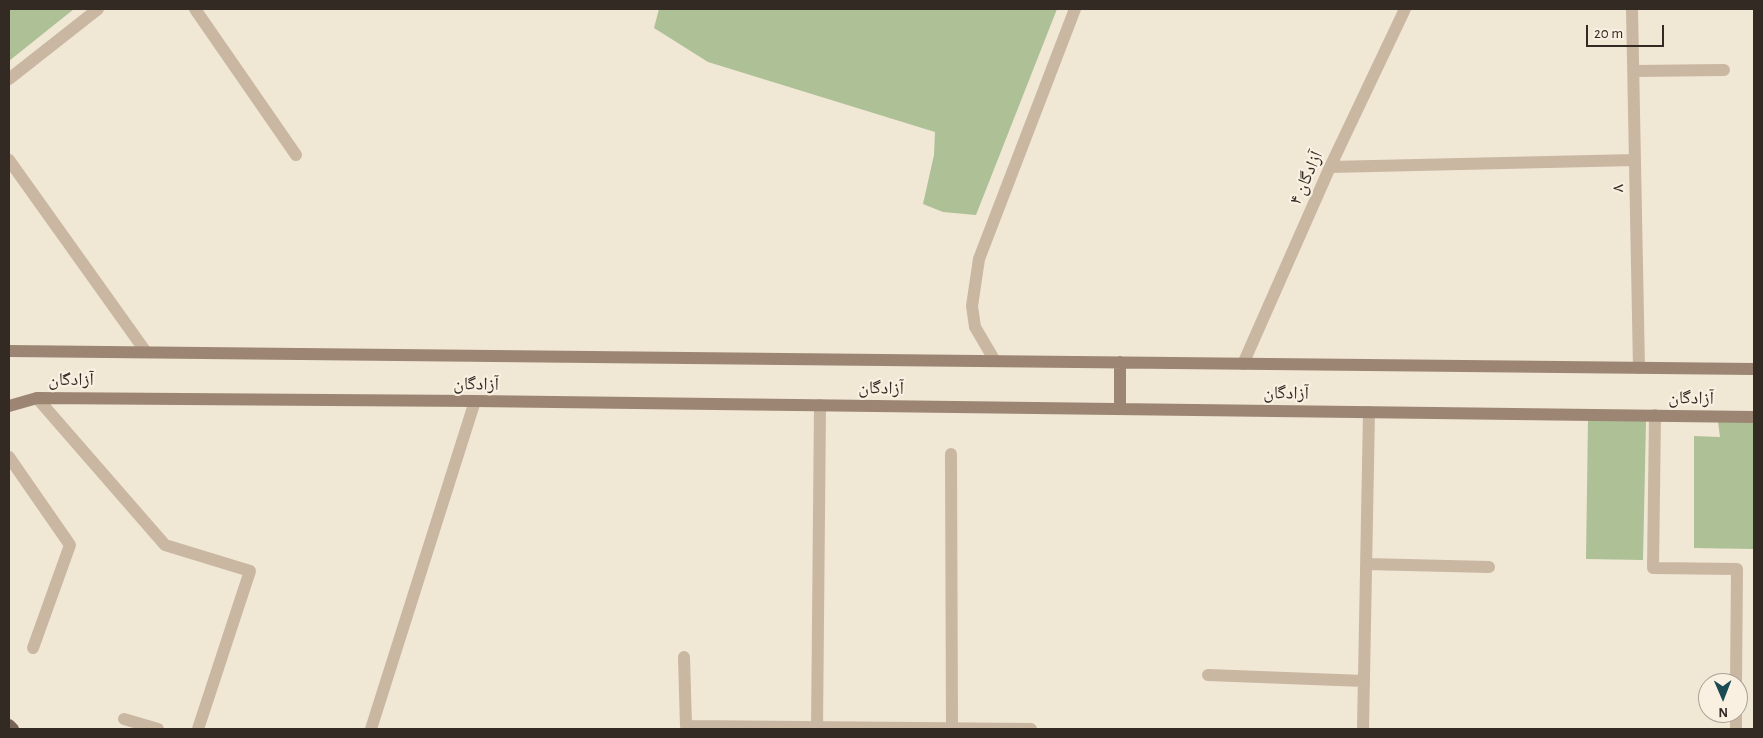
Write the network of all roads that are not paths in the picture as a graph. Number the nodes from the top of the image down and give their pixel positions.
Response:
1 (98, 9) edge
2 (195, 9) edge
3 (1075, 9) edge
4 (1405, 9) edge
5 (1632, 9) edge
6 (1634, 70) junction
7 (1724, 70) dead end
8 (9, 79) edge
9 (296, 155) dead end
10 (9, 160) edge
11 (1635, 160) junction
12 (1330, 167) junction
13 (9, 351) edge
14 (146, 352) junction
15 (995, 361) junction
16 (1120, 362) junction
17 (1243, 364) junction
18 (1639, 368) junction
19 (1754, 369) edge
20 (37, 398) junction
21 (474, 401) junction
22 (820, 405) junction
23 (9, 406) edge
24 (1120, 409) junction
25 (1369, 412) junction
26 (1655, 415) junction
27 (1752, 418) edge
28 (951, 454) dead end
29 (9, 457) edge
30 (1366, 564) junction
31 (1489, 567) dead end
32 (33, 648) dead end
33 (684, 658) dead end
34 (1736, 673) edge
35 (1208, 675) dead end
36 (1364, 681) junction
37 (124, 719) dead end
38 (9, 725) edge
39 (817, 728) edge
40 (952, 728) edge
41 (13, 729) edge
42 (158, 729) edge
43 (198, 729) edge
44 (371, 729) edge
45 (1031, 729) edge
46 (1363, 729) edge

1 - 8 street
2 - 9 street
3 - 15 street
4 - 12 street, آزادگان ۴
5 - 6 street, ۸
6 - 7 street
6 - 11 street, ۸
10 - 14 street
11 - 12 street
11 - 18 street, ۸
12 - 17 street, آزادگان ۴
13 - 14 main road, آزادگان
14 - 15 main road, آزادگان
15 - 16 main road, آزادگان
16 - 17 main road, آزادگان
16 - 24 main road
17 - 18 main road, آزادگان
18 - 19 main road, آزادگان
20 - 21 main road, آزادگان
20 - 23 main road, آزادگان
20 - 43 street
21 - 22 main road, آزادگان
21 - 44 street
22 - 24 main road, آزادگان
22 - 39 street
24 - 25 main road, آزادگان
25 - 26 main road, آزادگان
25 - 30 street
26 - 27 main road, آزادگان
26 - 34 street
28 - 40 street
29 - 32 street
30 - 31 street
30 - 36 street
33 - 39 street
35 - 36 street
36 - 46 street
37 - 42 street
38 - 41 main road
39 - 40 street
40 - 45 street

